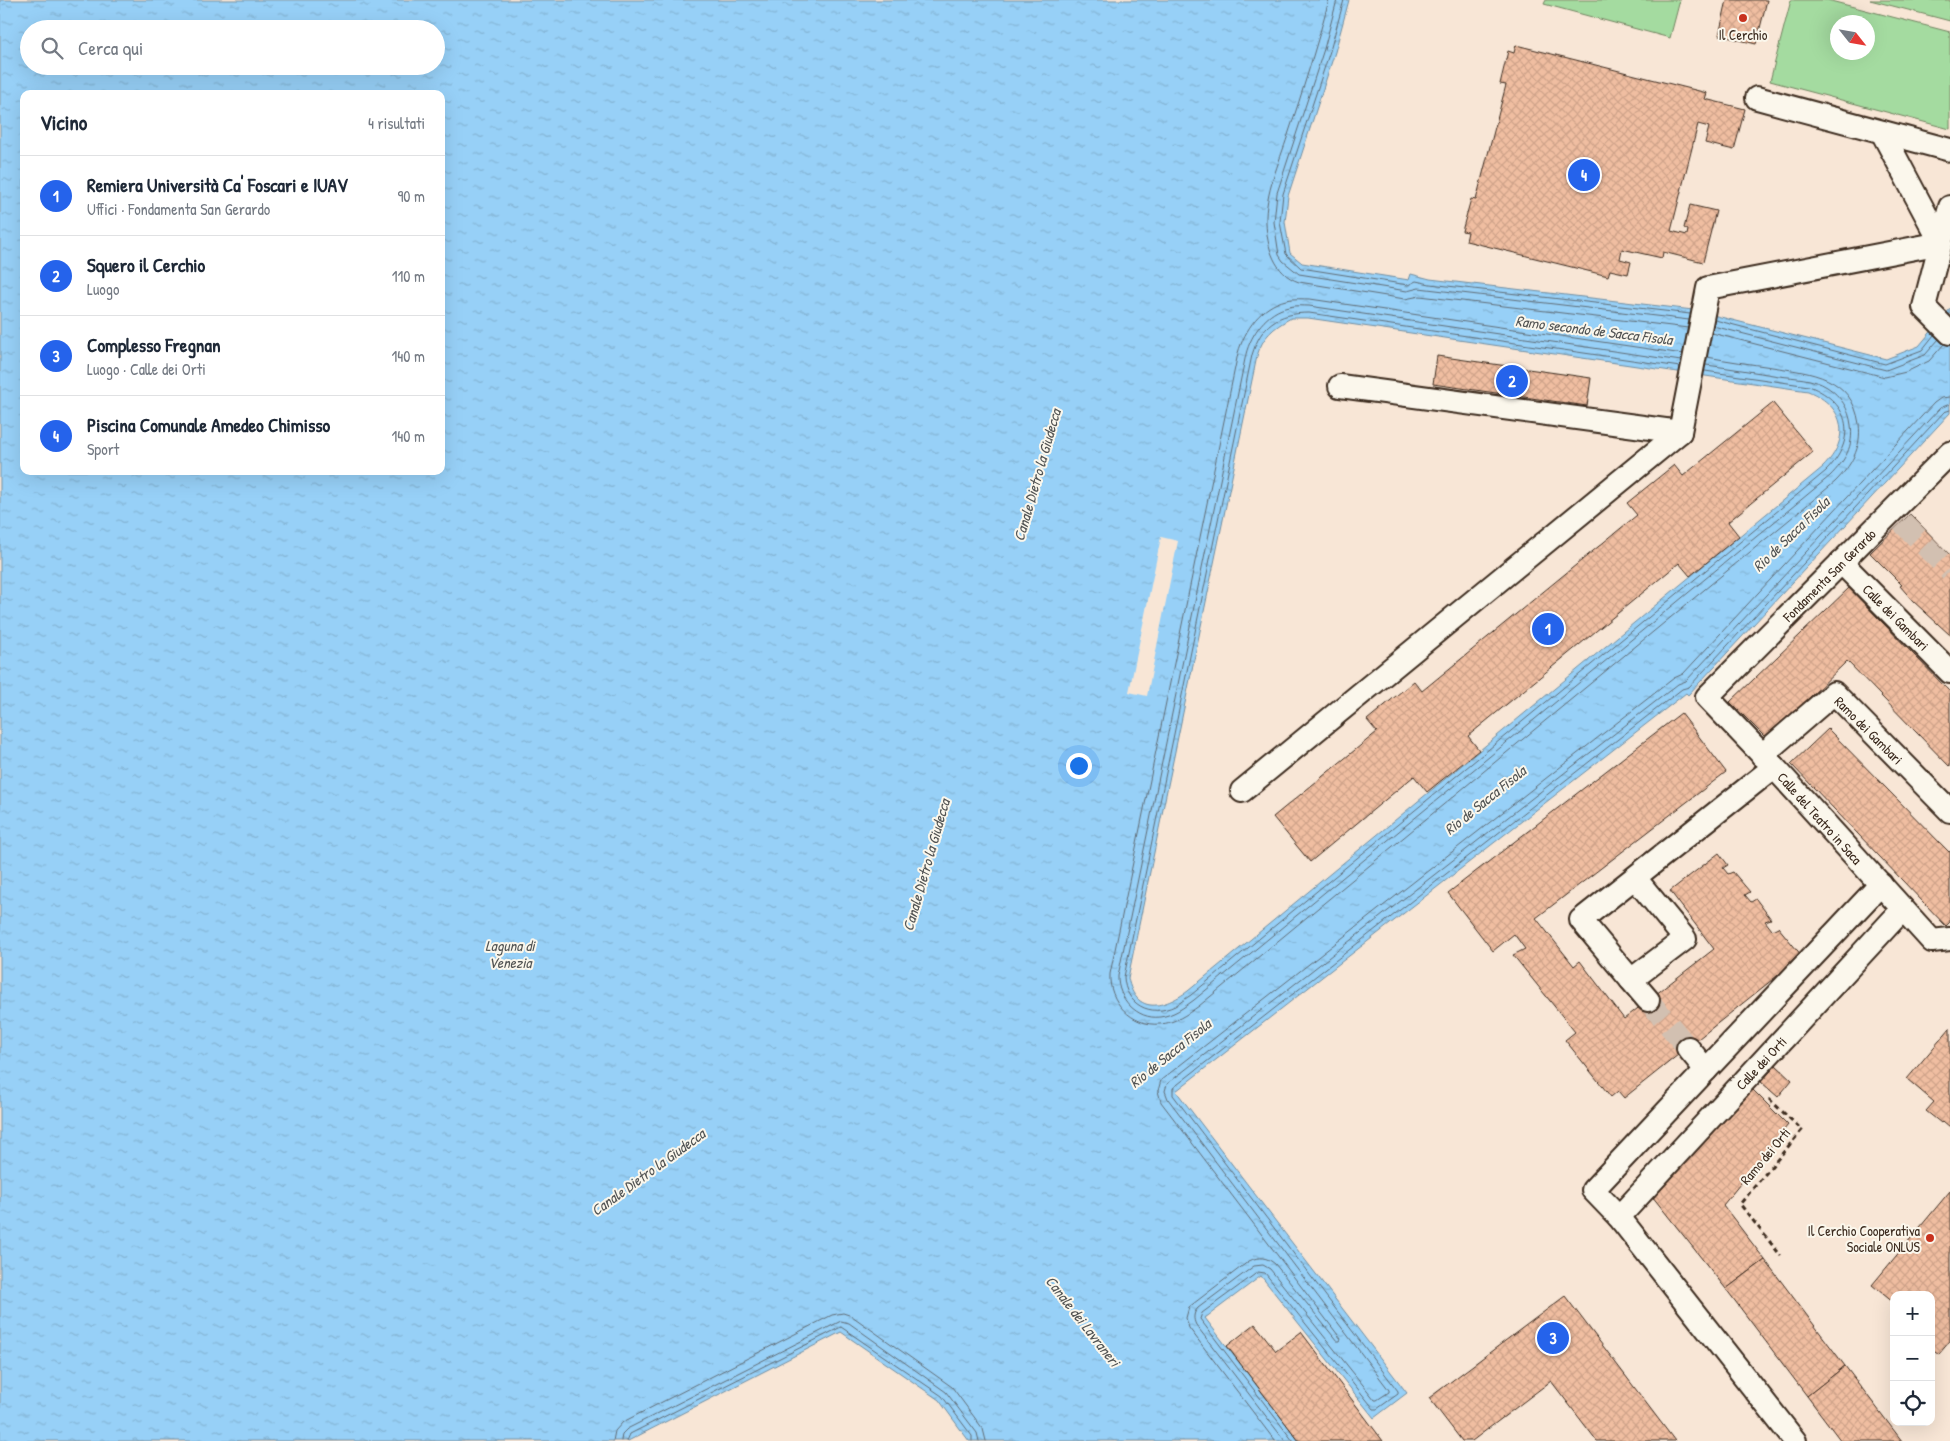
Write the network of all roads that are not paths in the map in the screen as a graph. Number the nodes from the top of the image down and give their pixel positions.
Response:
1 (1757, 98) dead end
2 (1882, 132) junction
3 (1950, 150) edge
4 (1950, 208) edge
5 (1941, 243) junction
6 (1927, 295) junction
7 (1950, 318) edge
8 (1950, 333) edge
9 (1340, 386) dead end
10 (1680, 432) junction
11 (1950, 453) edge
12 (1841, 562) junction
13 (1950, 672) edge
14 (1707, 697) joint
15 (1768, 761) junction
16 (1242, 791) dead end
17 (1950, 811) edge
18 (1635, 878) junction
19 (1881, 884) junction
20 (1903, 909) junction
21 (1941, 940) edge
22 (1631, 980) junction
23 (1648, 1000) tunnel mouth
24 (1751, 1022) junction
25 (1776, 1047) junction
26 (1688, 1048) tunnel mouth
27 (1706, 1070) junction
28 (1618, 1217) junction
29 (1795, 1441) edge

1 - 2 street
2 - 3 street
2 - 5 street
4 - 5 street
5 - 6 street
5 - 10 street
6 - 7 street
6 - 8 street
9 - 10 street
10 - 16 street
11 - 12 street, Fondamenta San Gerardo
12 - 13 street, Calle dei Gambari
12 - 14 street, Fondamenta San Gerardo
14 - 15 street, Calle del Teatro in Saca
15 - 17 street, Ramo dei Gambari
15 - 18 street
15 - 19 street, Calle del Teatro in Saca
18 - 22 street
18 - 22 street
19 - 20 street, Calle del Teatro in Saca
19 - 24 street
20 - 21 street, Calle del Teatro in Saca
20 - 25 street, Calle dei Orti
22 - 23 street
24 - 25 street
24 - 27 street
25 - 28 street, Calle dei Orti
26 - 27 street
27 - 28 street
28 - 29 street

